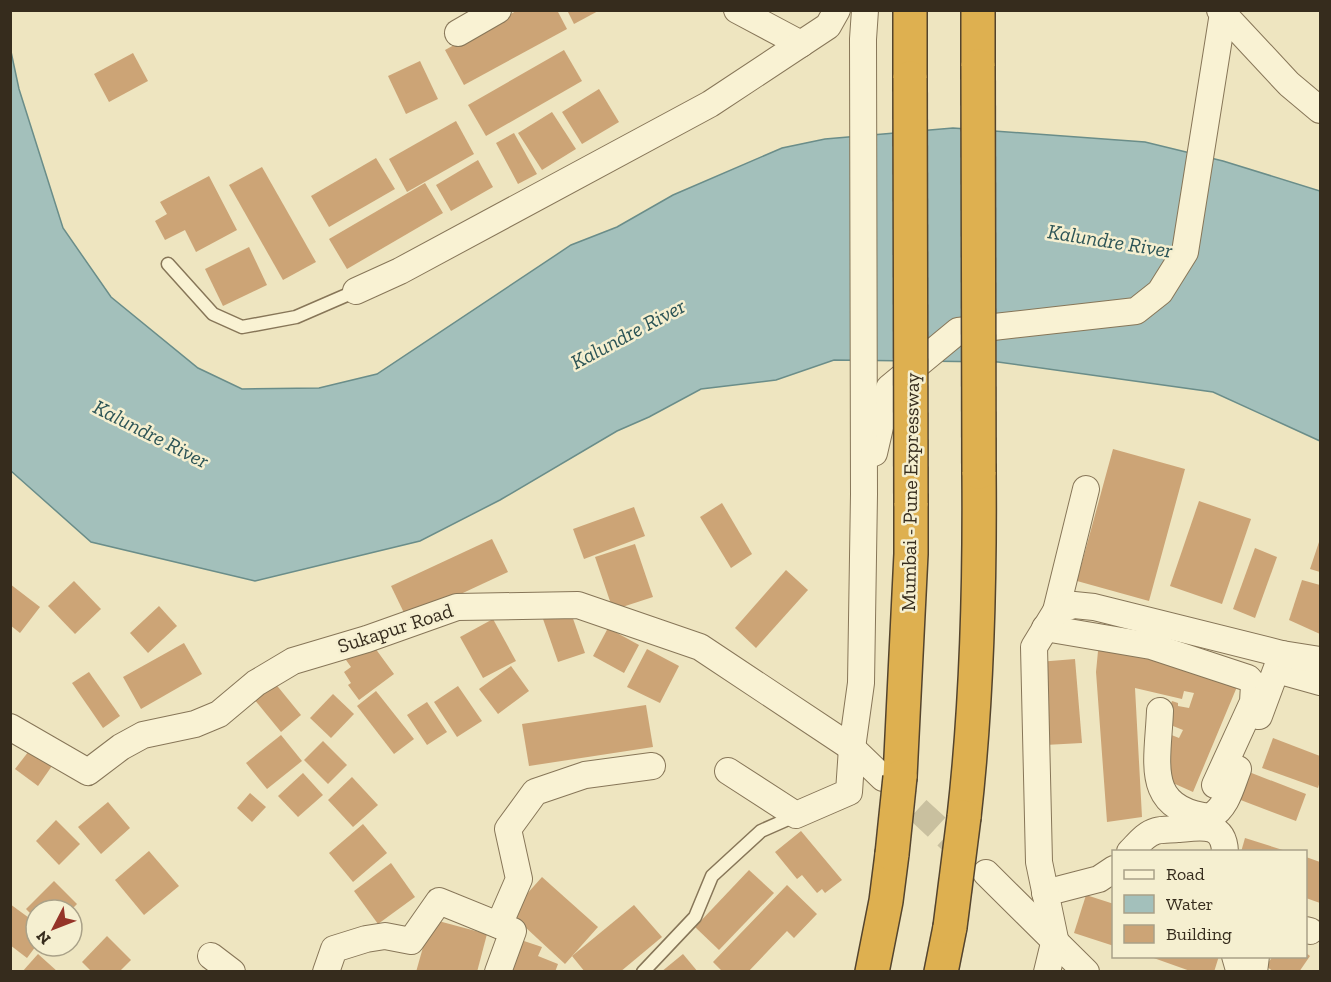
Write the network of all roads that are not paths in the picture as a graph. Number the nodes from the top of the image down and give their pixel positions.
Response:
1 (498, 10) edge
2 (737, 10) edge
3 (837, 10) edge
4 (865, 10) edge
5 (910, 10) edge
6 (978, 10) edge
7 (1221, 12) edge
8 (458, 33) dead end
9 (801, 44) junction
10 (1320, 110) edge
11 (168, 264) dead end
12 (357, 291) joint
13 (1086, 489) dead end
14 (864, 494) junction
15 (1051, 620) junction
16 (1320, 660) edge
17 (1280, 662) junction
18 (1320, 682) edge
19 (1160, 711) dead end
20 (10, 727) edge
21 (852, 748) junction
22 (652, 766) dead end
23 (728, 771) dead end
24 (892, 778) junction
25 (1215, 785) dead end
26 (796, 815) junction
27 (1132, 850) edge
28 (1225, 850) edge
29 (986, 873) tunnel mouth
30 (1109, 880) edge
31 (1045, 893) junction
32 (499, 925) junction
33 (1055, 939) junction
34 (211, 956) dead end
35 (232, 972) edge
36 (326, 972) edge
37 (498, 972) edge
38 (643, 972) edge
39 (872, 972) edge
40 (941, 972) edge
41 (1047, 972) edge
42 (1086, 972) edge

1 - 8 street
2 - 9 street
3 - 9 street
4 - 14 street
5 - 24 highway, Mumbai - Pune Expressway, bridge
6 - 40 highway, bridge
7 - 10 street
7 - 14 street
9 - 12 street
11 - 12 lane
13 - 15 street
14 - 21 street
15 - 17 street
15 - 25 street
15 - 31 street
16 - 17 street
17 - 18 street
17 - 19 street
20 - 21 street, Sukapur Road
21 - 24 street, Sukapur Road
21 - 26 street
22 - 32 street
23 - 26 street
24 - 39 highway, Mumbai - Pune Expressway, bridge
26 - 38 lane
27 - 28 street
29 - 33 street
30 - 31 street
31 - 33 street
32 - 36 street
32 - 37 street
33 - 41 street
33 - 42 street
34 - 35 street

